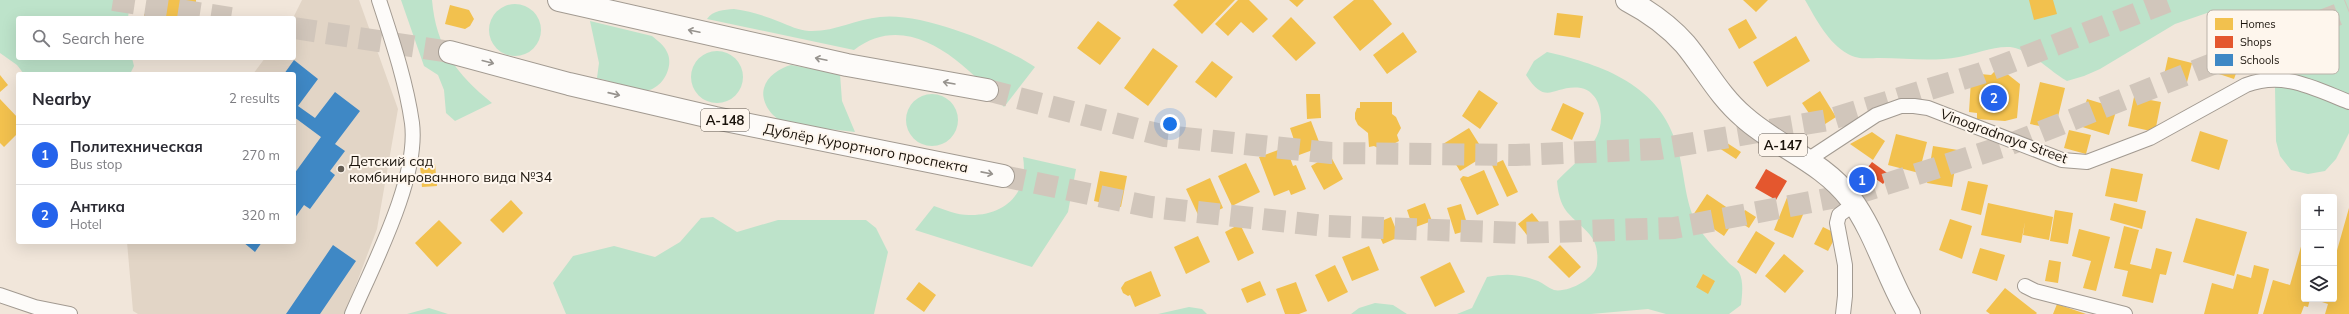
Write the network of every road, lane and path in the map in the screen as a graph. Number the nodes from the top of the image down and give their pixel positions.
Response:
1 (378, 0) edge
2 (559, 0) edge
3 (1627, 0) edge
4 (450, 52) tunnel mouth
5 (987, 90) tunnel mouth
6 (2349, 102) edge
7 (1806, 161) junction
8 (1003, 176) tunnel mouth
9 (1854, 204) junction
10 (2025, 286) dead end
11 (0, 295) edge
12 (70, 314) edge
13 (352, 314) edge
14 (1843, 314) edge
15 (1909, 314) edge
16 (2125, 314) edge

1 - 13 street
5 -> 2 main road
3 - 7 main road, А-147
4 -> 8 main road, Дублёр Курортного проспекта / А-148
6 - 7 street, Vinogradnaya Street
7 - 9 main road, А-147
9 - 14 street
9 - 15 main road, А-147
10 - 16 street
11 - 12 street

